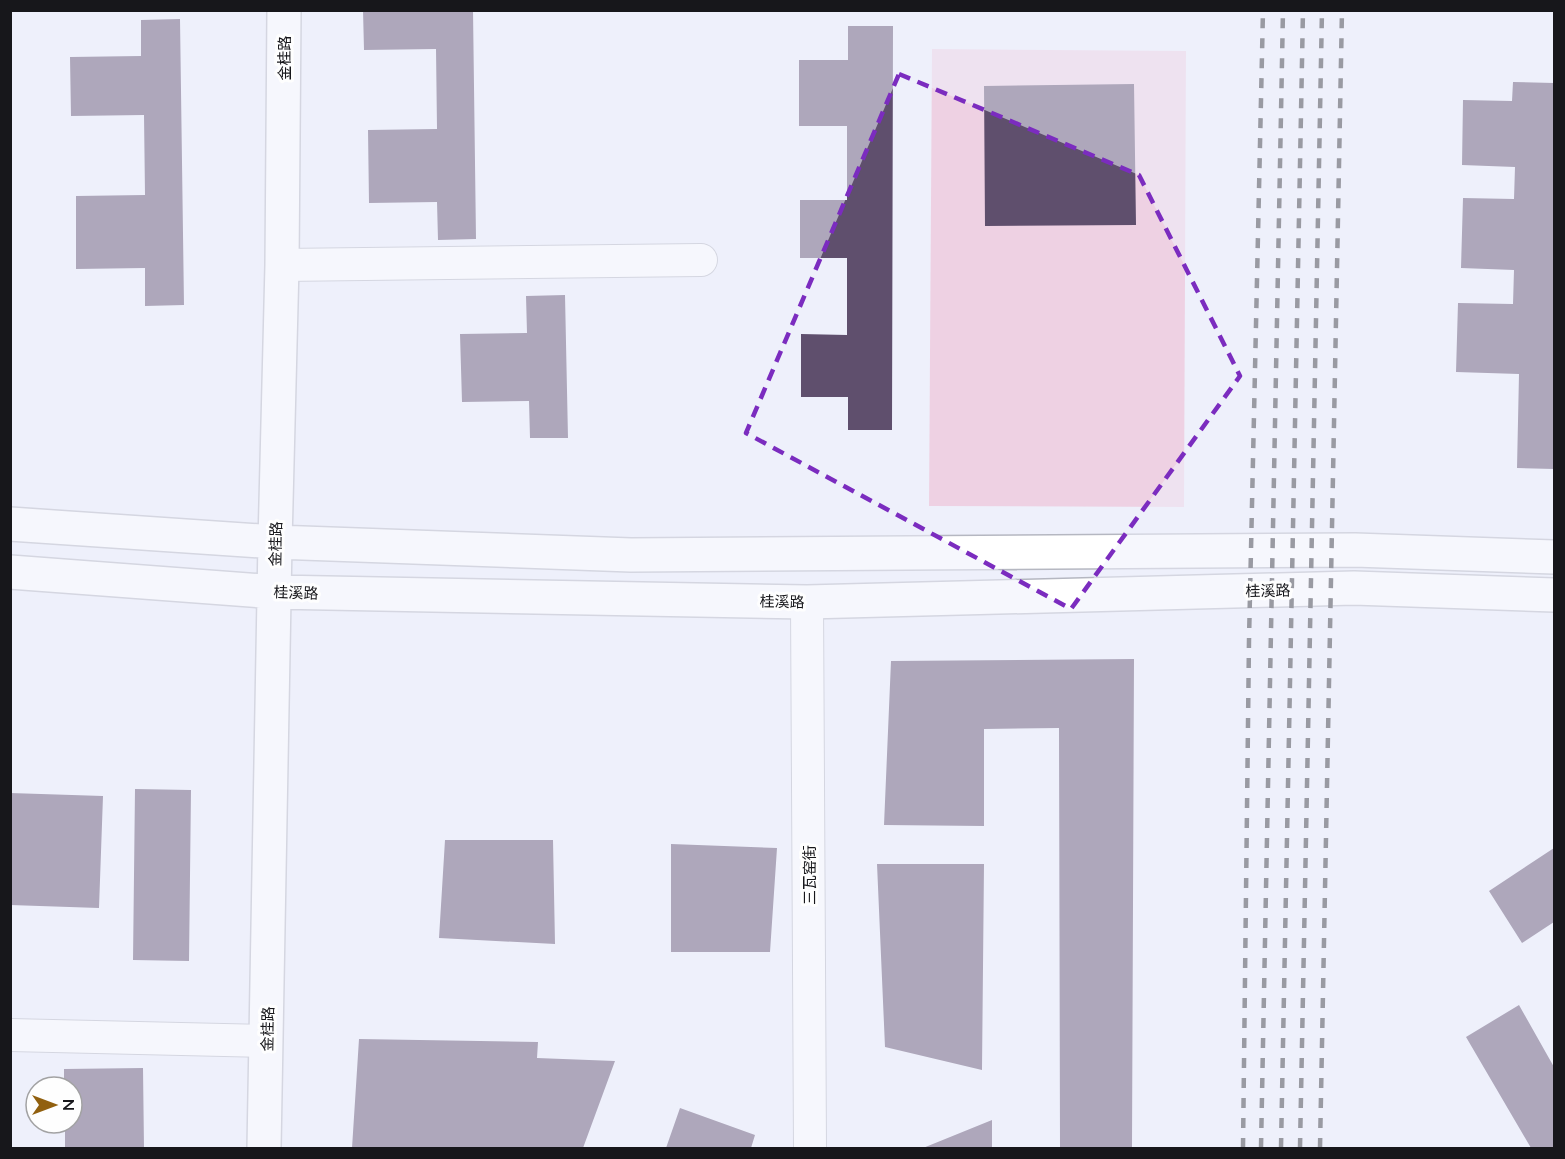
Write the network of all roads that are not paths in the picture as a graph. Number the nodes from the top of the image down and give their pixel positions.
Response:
1 (284, 10) edge
2 (701, 260) dead end
3 (282, 265) junction
4 (10, 524) edge
5 (275, 542) junction
6 (1554, 557) edge
7 (10, 572) edge
8 (275, 592) junction
9 (1554, 595) edge
10 (807, 602) junction
11 (10, 1035) edge
12 (266, 1041) junction
13 (264, 1149) edge
14 (810, 1149) edge

1 - 3 main road, 金桂路
2 - 3 street
3 - 5 main road, 金桂路
4 - 5 main road
5 - 6 main road
5 - 8 main road, 金桂路
7 - 8 main road, 桂溪路
8 - 10 main road, 桂溪路
8 - 12 main road, 金桂路
9 - 10 main road, 桂溪路
10 - 14 street, 三瓦窑街
11 - 12 street
12 - 13 main road, 金桂路

